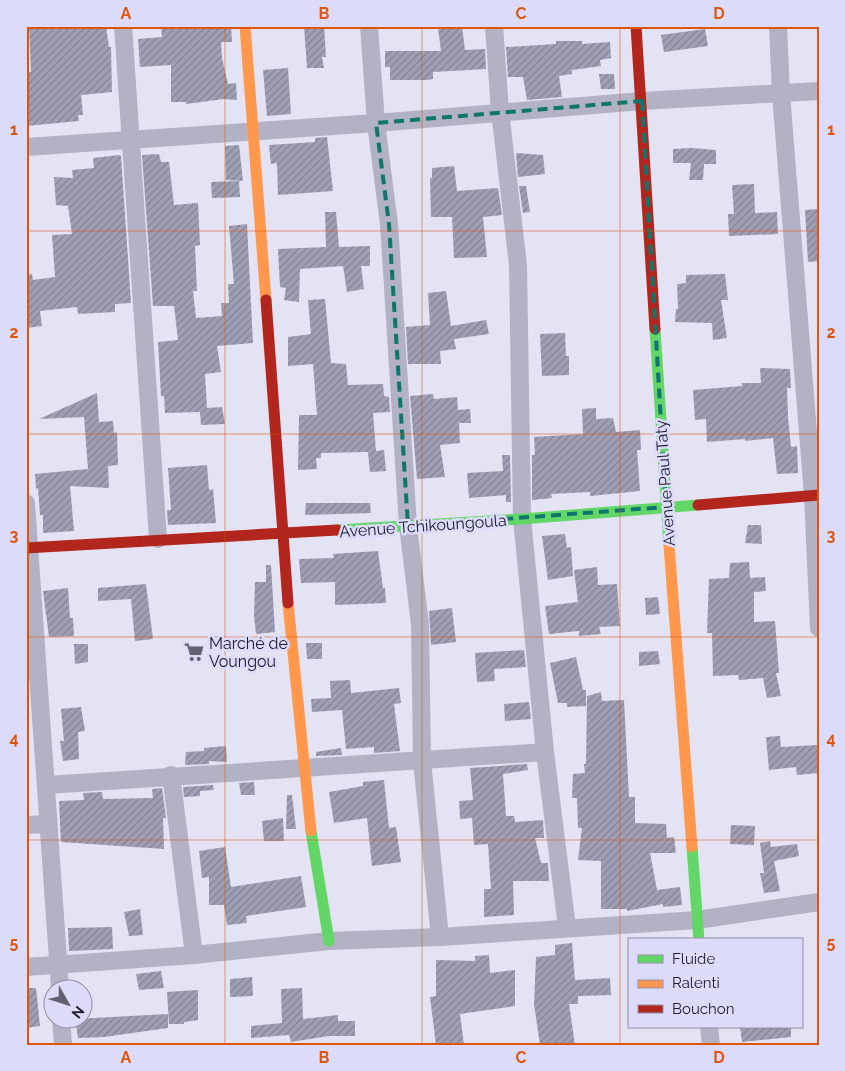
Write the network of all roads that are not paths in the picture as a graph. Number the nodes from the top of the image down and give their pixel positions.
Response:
1 (124, 26) edge
2 (245, 26) edge
3 (369, 26) edge
4 (494, 26) edge
5 (636, 26) edge
6 (778, 26) edge
7 (819, 91) edge
8 (781, 94) junction
9 (642, 101) junction
10 (500, 112) junction
11 (376, 123) junction
12 (255, 129) junction
13 (130, 139) junction
14 (26, 146) edge
15 (816, 495) edge
16 (26, 503) edge
17 (666, 507) junction
18 (522, 519) junction
19 (408, 526) junction
20 (283, 535) junction
21 (158, 539) junction
22 (28, 548) edge
23 (819, 628) edge
24 (34, 691) edge
25 (545, 752) junction
26 (422, 760) junction
27 (303, 769) junction
28 (171, 775) junction
29 (47, 785) junction
30 (48, 824) junction
31 (26, 825) edge
32 (819, 902) edge
33 (697, 920) junction
34 (567, 927) junction
35 (440, 937) junction
36 (699, 938) edge
37 (329, 941) junction
38 (194, 955) junction
39 (59, 964) junction
40 (26, 967) edge
41 (60, 978) edge
42 (62, 1028) edge
43 (709, 1028) edge
44 (63, 1045) edge
45 (711, 1045) edge

1 - 13 street
2 - 12 street
3 - 11 street
4 - 10 street
5 - 9 street, Avenue Paul Taty
6 - 8 street
7 - 8 street
8 - 9 street
8 - 15 street
9 - 10 street
9 - 17 street, Avenue Paul Taty
10 - 11 street
10 - 18 street
11 - 12 street
11 - 19 street
12 - 13 street
12 - 20 street
13 - 14 street
13 - 21 street
15 - 17 street, Avenue Tchikoungoula
15 - 23 street
16 - 22 street
17 - 18 street, Avenue Tchikoungoula
17 - 33 street, Avenue Paul Taty
18 - 19 street, Avenue Tchikoungoula
18 - 25 street
19 - 20 street, Avenue Tchikoungoula
19 - 26 street
20 - 21 street, Avenue Tchikoungoula
20 - 27 street
21 - 22 street, Avenue Tchikoungoula
22 - 24 street
24 - 29 street
25 - 26 street
25 - 34 street
26 - 27 street
26 - 35 street
27 - 28 street
27 - 37 street
28 - 29 street
28 - 38 street
29 - 30 street
30 - 31 street
30 - 39 street
32 - 33 street
33 - 34 street
33 - 36 street, Avenue Paul Taty
34 - 35 street
35 - 37 street
37 - 38 street
38 - 39 street
39 - 40 street
39 - 41 street
42 - 44 street
43 - 45 street

